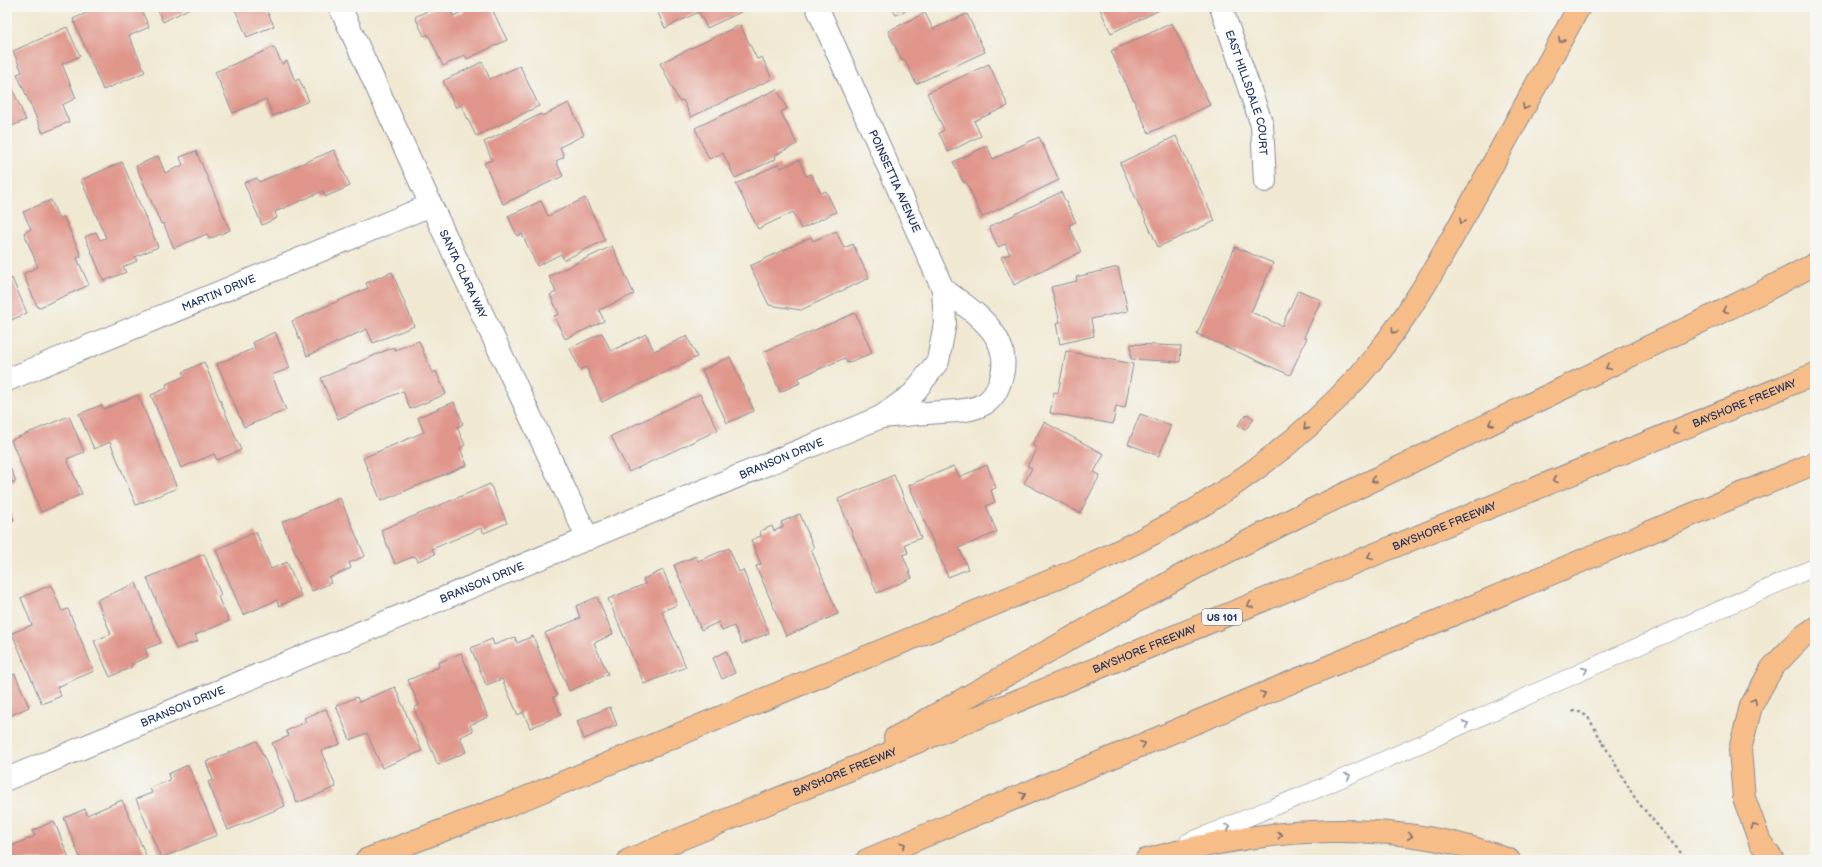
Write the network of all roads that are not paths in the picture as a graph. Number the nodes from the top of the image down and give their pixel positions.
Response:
1 (340, 7) edge
2 (817, 7) edge
3 (1221, 7) edge
4 (1578, 7) edge
5 (1265, 181) dead end
6 (430, 205) junction
7 (1815, 264) edge
8 (1815, 269) edge
9 (943, 289) junction
10 (1760, 293) junction
11 (938, 361) joint
12 (1815, 374) edge
13 (7, 380) edge
14 (881, 417) junction
15 (1815, 463) edge
16 (588, 539) junction
17 (1815, 567) edge
18 (1815, 628) edge
19 (7, 779) edge
20 (818, 782) junction
21 (366, 860) edge
22 (629, 860) edge
23 (867, 860) edge
24 (1139, 860) edge
25 (1146, 860) edge
26 (1509, 860) edge
27 (1773, 860) edge

1 - 6 street, SANTA CLARA WAY
2 - 9 street, POINSETTIA AVENUE
3 - 5 street, EAST HILLSDALE COURT
4 -> 21 highway
6 - 13 street, MARTIN DRIVE
6 - 16 street, SANTA CLARA WAY
7 - 10 highway
8 - 10 lane
9 - 11 street, POINSETTIA AVENUE
9 - 14 street
10 -> 20 highway
11 - 14 street, BRANSON DRIVE
12 -> 20 highway, BAYSHORE FREEWAY / US 101
14 - 16 street, BRANSON DRIVE
23 -> 15 highway
16 - 19 street, BRANSON DRIVE
24 -> 17 lane
27 -> 18 highway
20 - 22 highway, BAYSHORE FREEWAY / US 101
25 -> 26 highway

